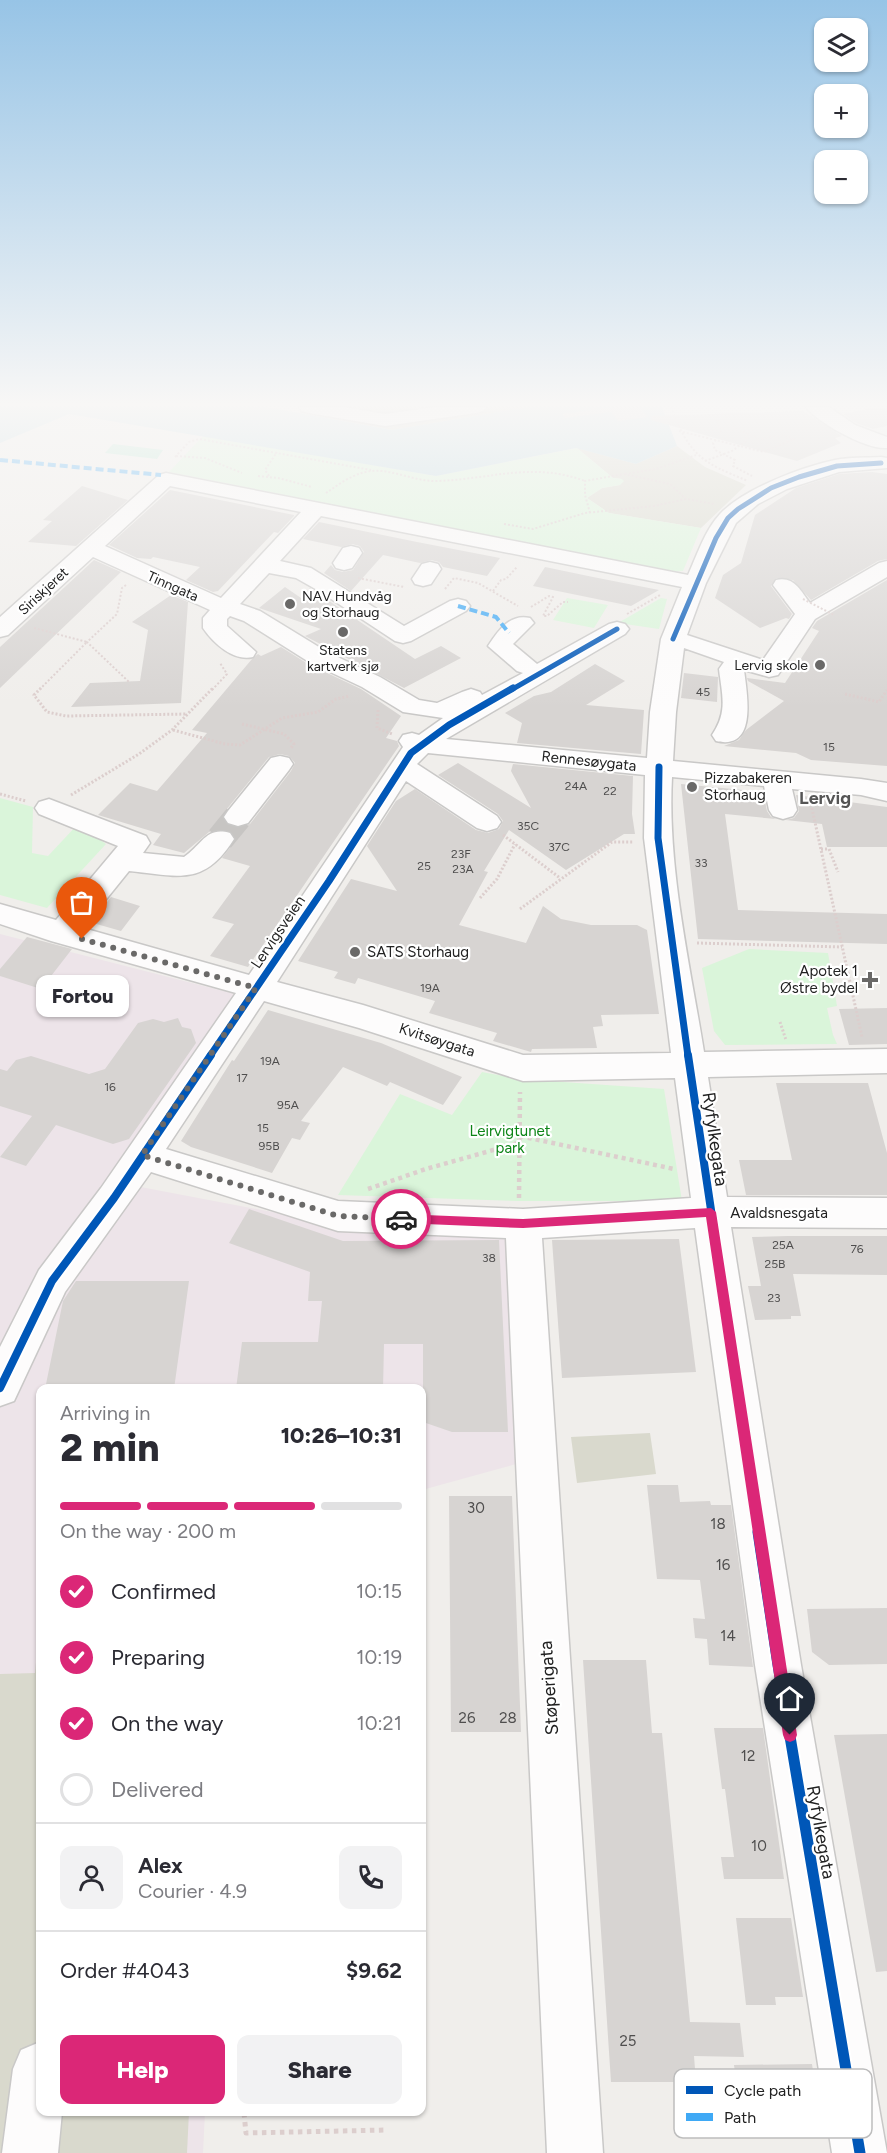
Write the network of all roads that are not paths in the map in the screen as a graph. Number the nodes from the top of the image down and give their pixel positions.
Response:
1 (134, 507) edge
2 (315, 507) edge
3 (348, 507) edge
4 (740, 507) edge
5 (89, 548) junction
6 (265, 565) junction
7 (887, 568) edge
8 (695, 583) junction
9 (784, 585) dead end
10 (225, 606) junction
11 (458, 606) dead end
12 (805, 606) junction
13 (522, 623) dead end
14 (617, 628) dead end
15 (0, 630) edge
16 (671, 651) junction
17 (244, 652) dead end
18 (574, 653) junction
19 (735, 665) junction
20 (526, 666) junction
21 (725, 735) dead end
22 (411, 750) junction
23 (280, 765) road end
24 (659, 767) junction
25 (776, 779) junction
26 (878, 788) edge
27 (49, 808) road end
28 (783, 810) dead end
29 (238, 817) tunnel mouth
30 (487, 822) road end
31 (220, 839) tunnel mouth
32 (123, 861) junction
33 (0, 915) edge
34 (62, 934) junction
35 (256, 988) junction
36 (887, 1061) edge
37 (690, 1065) junction
38 (142, 1155) junction
39 (711, 1212) junction
40 (887, 1213) edge
41 (523, 1224) junction
42 (0, 1388) edge
43 (846, 2069) edge
44 (36, 2103) edge
45 (857, 2138) edge
46 (30, 2153) edge
47 (575, 2153) edge
48 (860, 2153) edge

1 - 5 street, Siriskjeret
2 - 6 street
3 - 8 street
4 - 8 street, Ryfylkegata
5 - 10 street, Tinngata
5 - 15 street, Siriskjeret
6 - 10 street
6 - 11 street
7 - 12 street
8 - 16 street, Ryfylkegata
9 - 12 street
10 - 17 street
10 - 20 street, Tinngata
12 - 19 street
13 - 20 street
14 - 18 street, Lervigsveien
16 - 19 street
16 - 24 street, Ryfylkegata
18 - 20 street, Tinngata
18 - 22 street, Lervigsveien
19 - 21 street
22 - 24 street, Rennesøygata
22 - 30 street
22 - 35 street, Lervigsveien
23 - 29 street
24 - 25 street, Rennesøygata
24 - 37 street, Ryfylkegata
25 - 26 street, Rennesøygata
25 - 28 street
27 - 32 street
31 - 32 street
32 - 34 street
33 - 34 street, Kvitsøygata
34 - 35 street, Kvitsøygata
35 - 37 street, Kvitsøygata
35 - 38 street, Lervigsveien
36 - 37 street, Kvitsøygata
37 - 39 street, Ryfylkegata
38 - 41 street, Avaldsnesgata
38 - 42 street, Lervigsveien
39 - 40 street, Avaldsnesgata
39 - 41 street, Avaldsnesgata
39 - 43 street, Ryfylkegata
41 - 47 street, Støperigata
44 - 46 street
45 - 48 street, Ryfylkegata

